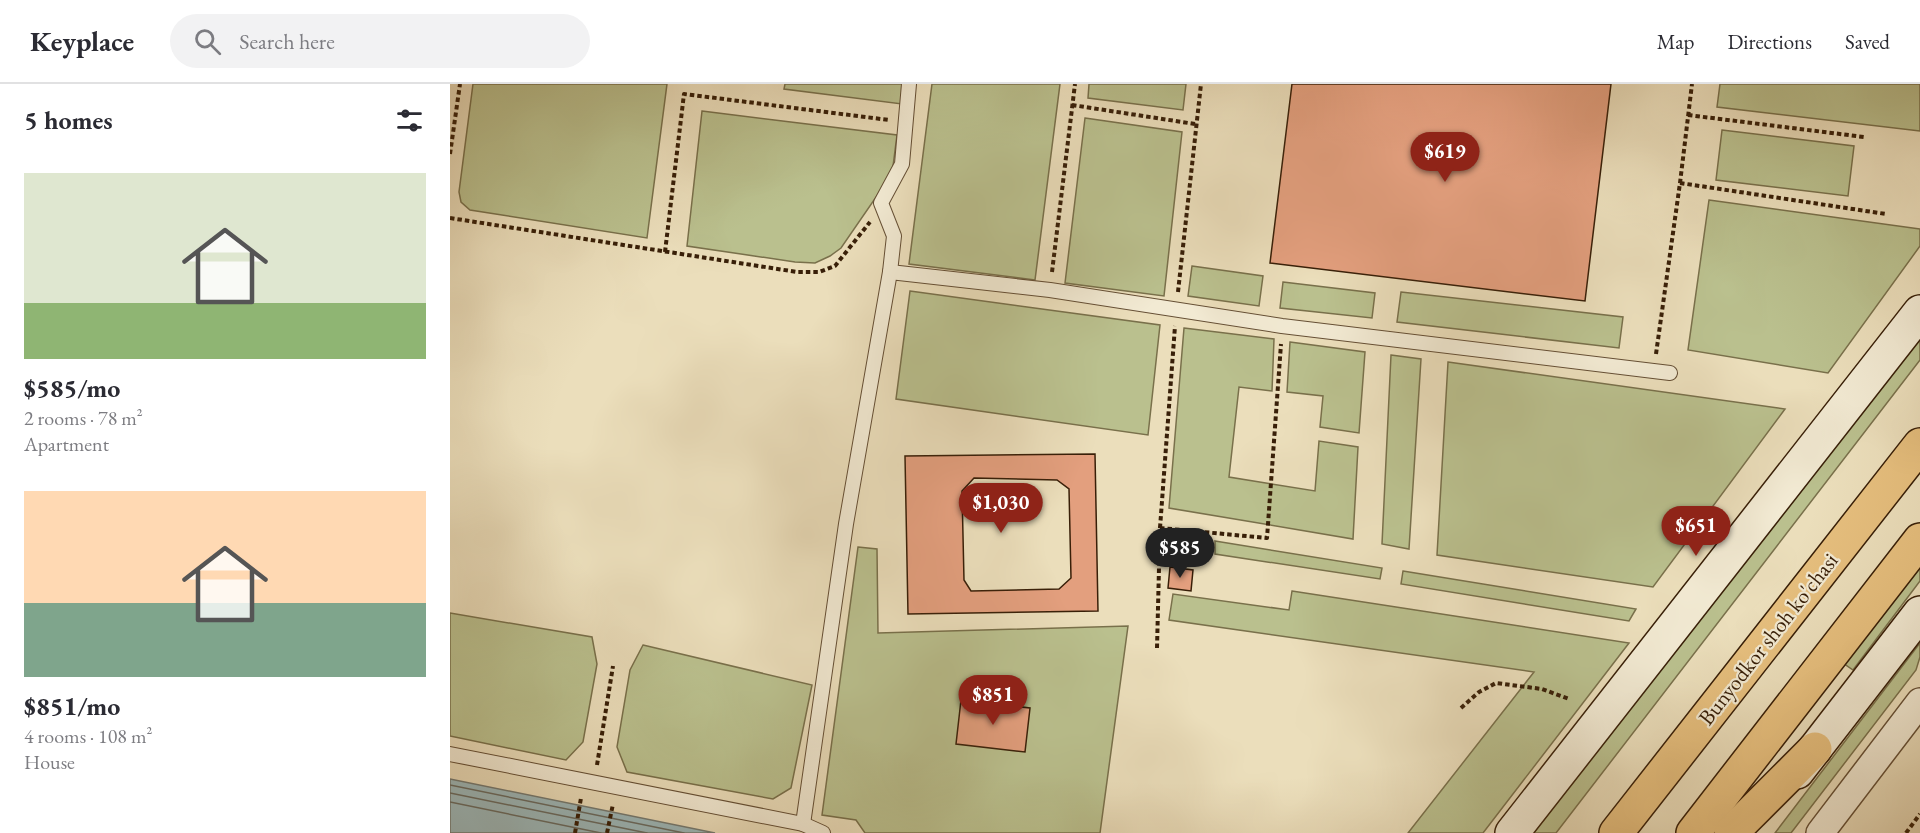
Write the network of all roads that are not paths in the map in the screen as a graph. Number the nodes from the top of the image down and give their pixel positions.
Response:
1 (909, 84) edge
2 (890, 272) junction
3 (1920, 312) edge
4 (1670, 373) dead end
5 (1920, 445) edge
6 (1920, 540) edge
7 (1920, 613) edge
8 (1920, 702) edge
9 (1815, 748) junction
10 (450, 754) edge
11 (803, 824) junction
12 (823, 833) edge
13 (1512, 833) edge
14 (1616, 833) edge
15 (1693, 833) edge
16 (1731, 833) edge
17 (1750, 833) edge
18 (1820, 833) edge

1 - 2 lane
2 - 4 lane
2 - 11 lane
3 - 13 street
5 - 14 main road, Bunyodkor shoh ko'chasi
6 - 15 main road
7 - 9 street
8 - 18 street
9 - 16 main road
9 - 17 street
10 - 11 lane
11 - 12 lane

